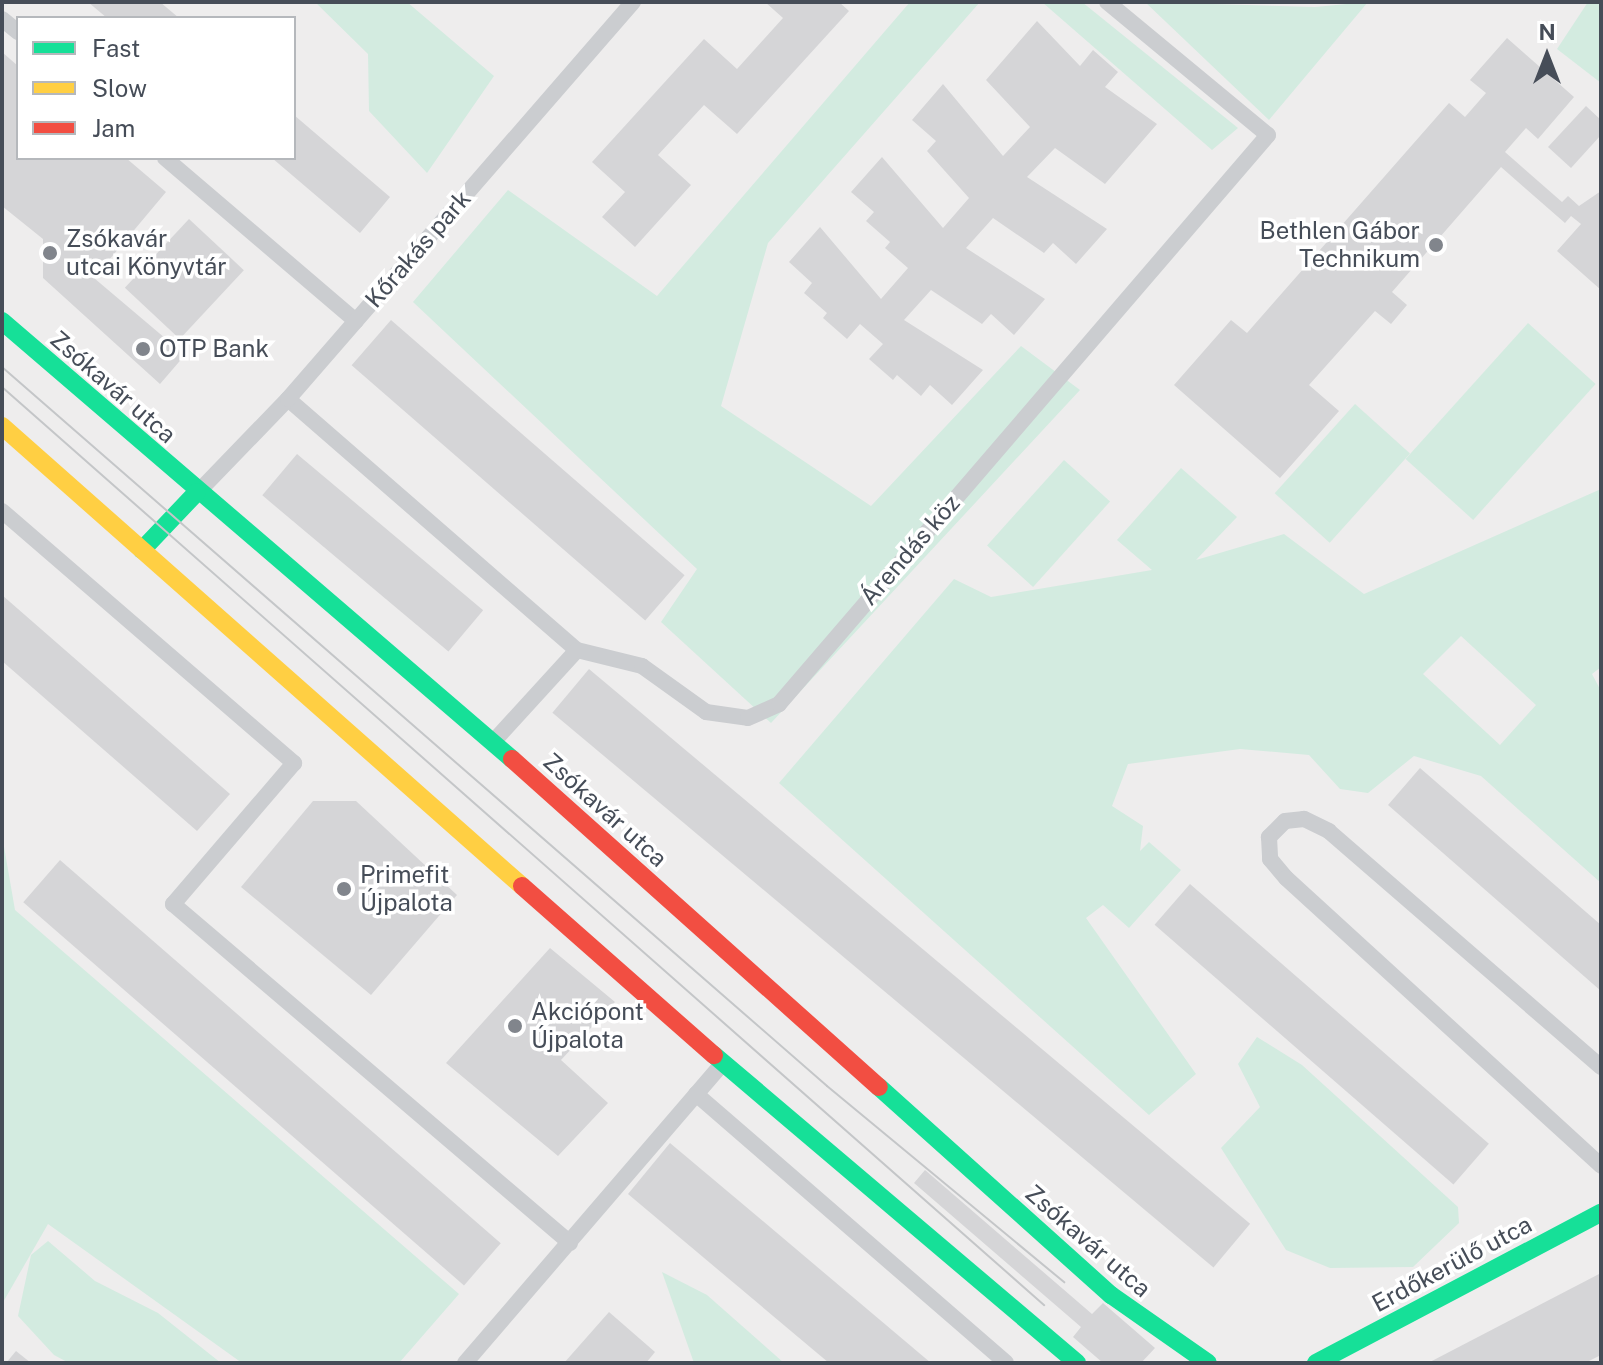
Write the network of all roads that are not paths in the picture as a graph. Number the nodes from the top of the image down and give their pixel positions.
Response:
1 (633, 2) edge
2 (1107, 2) edge
3 (167, 160) edge
4 (2, 321) edge
5 (356, 321) junction
6 (288, 399) junction
7 (2, 426) edge
8 (197, 492) junction
9 (2, 511) edge
10 (142, 550) junction
11 (577, 650) junction
12 (493, 742) junction
13 (723, 1063) junction
14 (1601, 1067) edge
15 (696, 1094) junction
16 (1601, 1166) edge
17 (1601, 1213) edge
18 (570, 1243) junction
19 (1169, 1342) junction
20 (1321, 1361) edge
21 (465, 1363) edge
22 (1006, 1363) edge
23 (1077, 1363) edge
24 (1175, 1363) edge
25 (1208, 1363) edge
26 (1298, 1363) edge

1 - 5 lane, Kőrakás park
2 - 11 lane, Árendás köz
3 - 5 lane
4 - 8 street, Zsókavár utca
5 - 6 lane, Kőrakás park
6 - 8 lane, Kőrakás park
6 - 11 lane
7 - 10 street
8 - 10 street
8 - 12 street, Zsókavár utca
9 - 18 lane
10 - 13 street
11 - 12 lane
12 - 19 street, Zsókavár utca
13 - 15 lane
13 - 23 street
14 - 16 lane
15 - 18 lane
15 - 22 lane
17 - 20 street, Erdőkerülő utca
18 - 21 lane
19 - 24 street
19 - 25 street, Zsókavár utca
20 - 26 street

